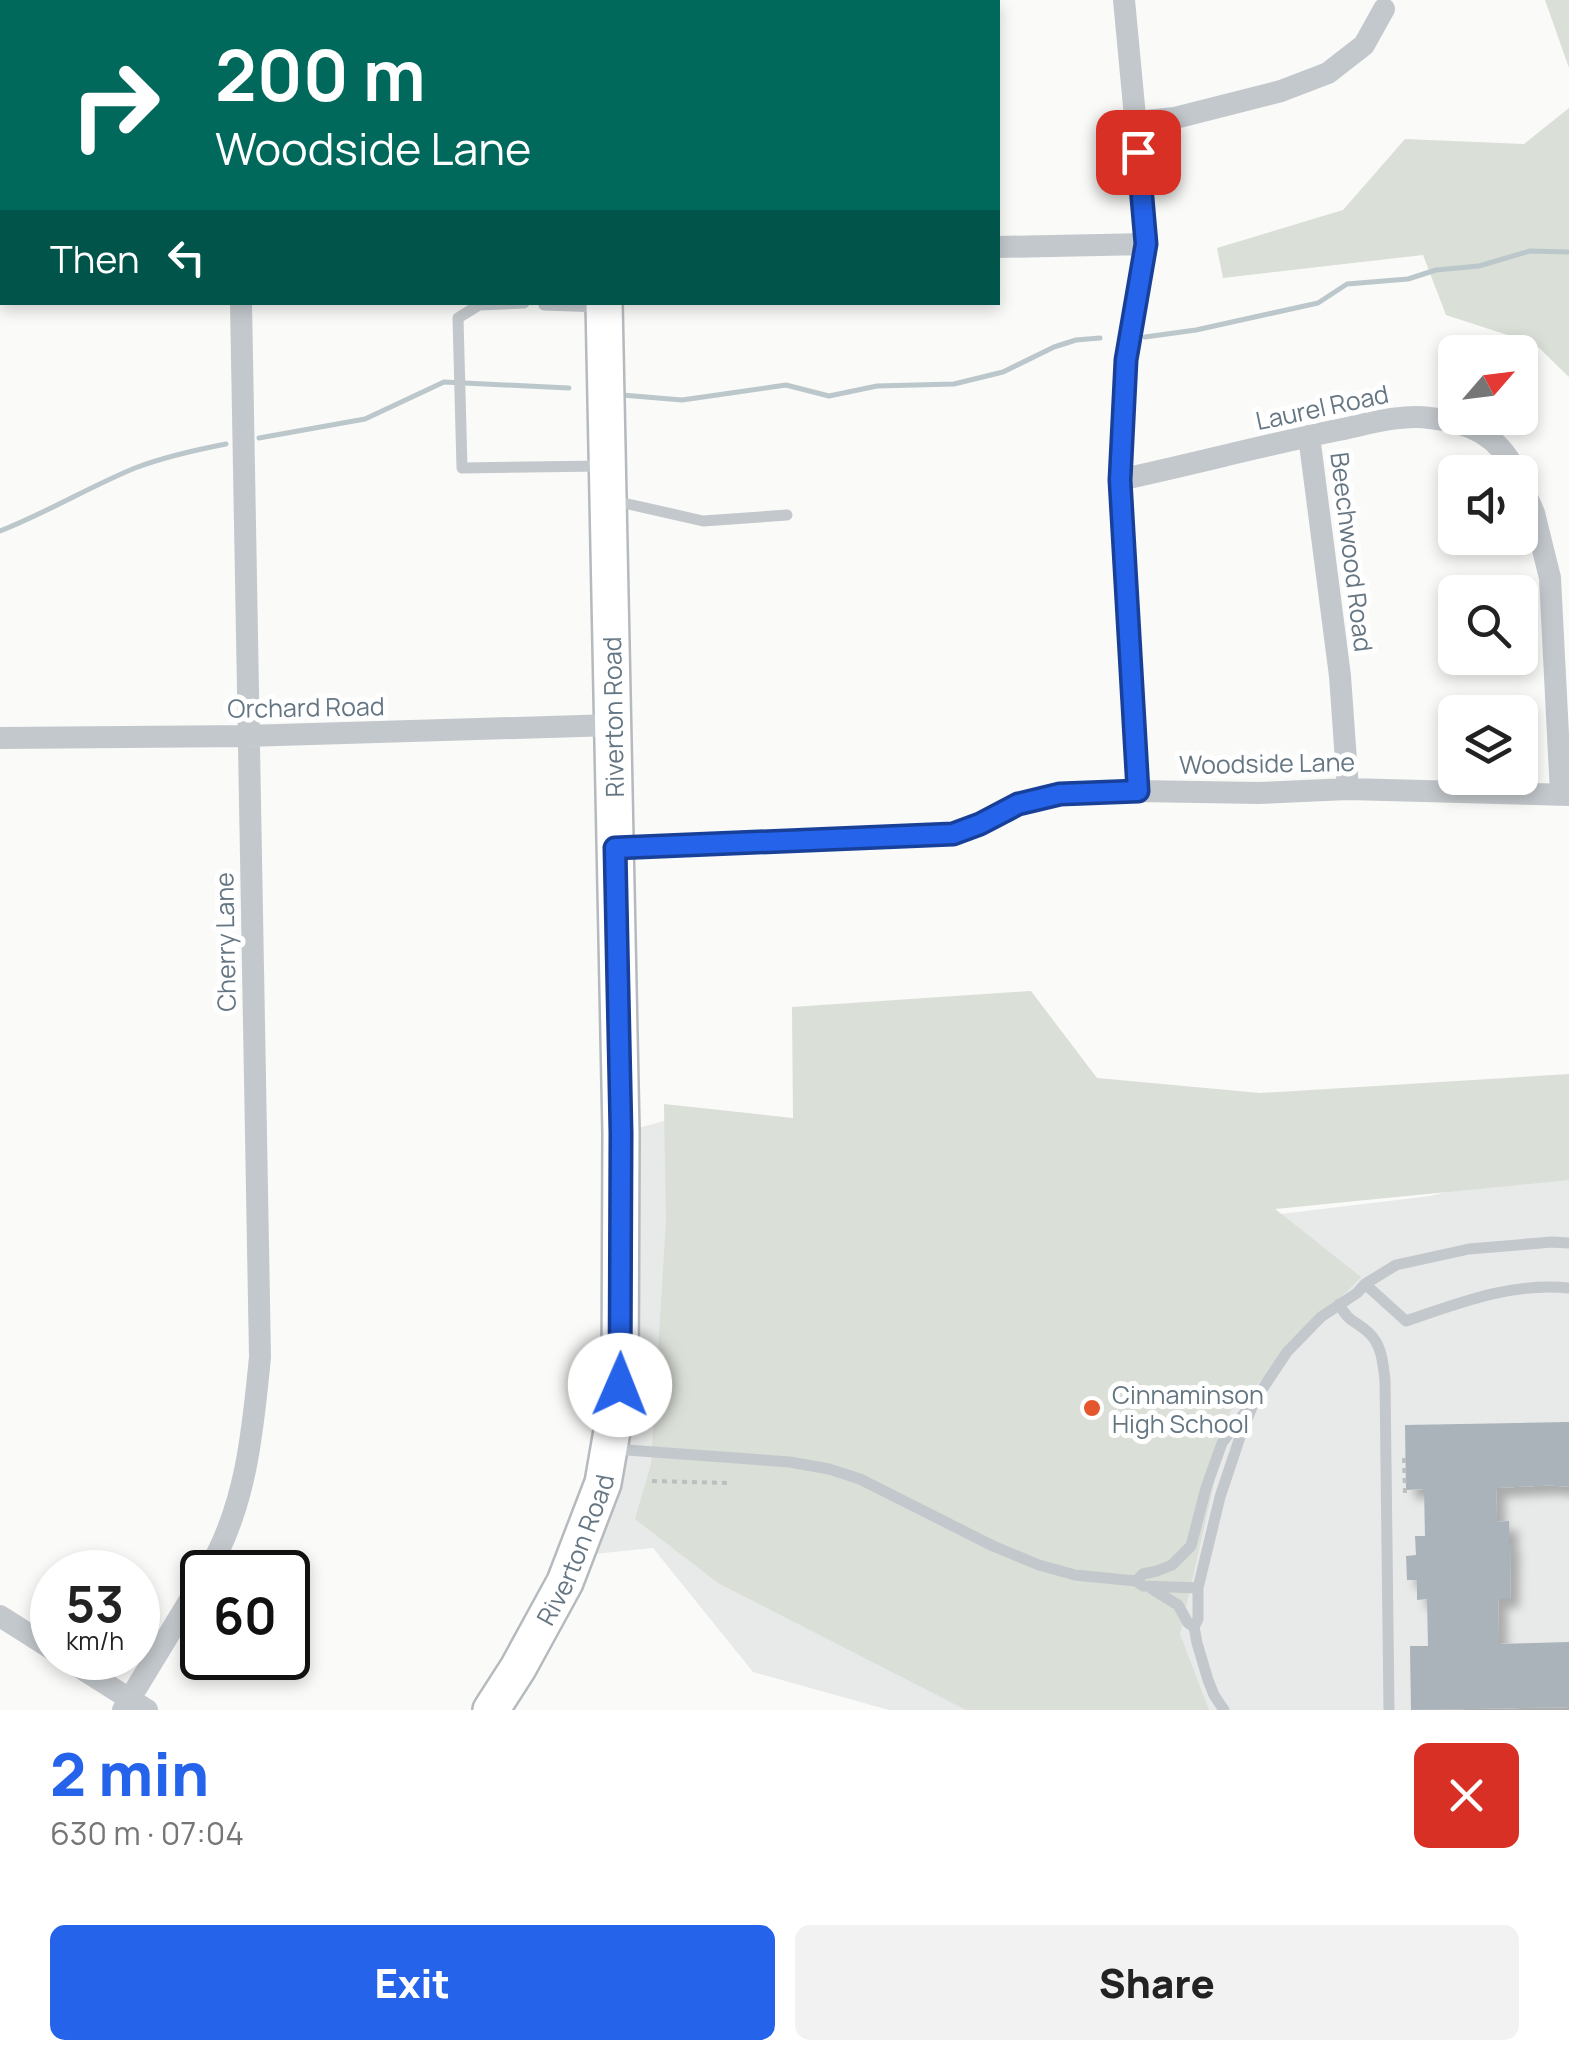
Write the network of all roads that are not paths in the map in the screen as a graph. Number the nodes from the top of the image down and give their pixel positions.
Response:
1 (1124, 0) edge
2 (1384, 8) dead end
3 (1136, 122) junction
4 (1146, 244) junction
5 (1000, 247) edge
6 (241, 305) edge
7 (479, 305) edge
8 (544, 305) edge
9 (604, 305) edge
10 (1310, 436) junction
11 (1508, 455) edge
12 (609, 466) junction
13 (1120, 480) junction
14 (609, 504) junction
15 (787, 514) dead end
16 (1538, 529) edge
17 (613, 726) junction
18 (249, 736) junction
19 (0, 738) edge
20 (1348, 789) junction
21 (1138, 791) junction
22 (1565, 794) edge
23 (615, 848) junction
24 (1569, 1243) edge
25 (1365, 1284) junction
26 (1569, 1288) edge
27 (1339, 1304) junction
28 (1255, 1400) junction
29 (608, 1449) junction
30 (217, 1550) edge
31 (1200, 1581) junction
32 (1140, 1583) junction
33 (0, 1616) edge
34 (180, 1620) edge
35 (1194, 1626) junction
36 (30, 1635) edge
37 (96, 1680) edge
38 (133, 1706) edge
39 (491, 1710) edge
40 (1224, 1710) edge
41 (1390, 1710) edge

1 - 3 street
2 - 3 street
3 - 4 street
4 - 5 street
4 - 13 street
6 - 18 street, Cherry Lane
7 - 12 lane
8 - 9 lane
9 - 12 main road, Riverton Road
10 - 11 street, Laurel Road
10 - 13 street, Laurel Road
10 - 20 street, Beechwood Road
12 - 14 main road, Riverton Road
13 - 21 street
14 - 15 lane
14 - 17 main road, Riverton Road
16 - 22 street
17 - 18 street, Orchard Road
17 - 23 main road, Riverton Road
18 - 19 street, Orchard Road
18 - 30 street, Cherry Lane
20 - 21 street, Woodside Lane
20 - 22 street, Woodside Lane
21 - 23 street, Woodside Lane
23 - 29 main road, Riverton Road
24 - 25 lane
25 - 26 lane
25 - 27 lane
27 - 28 lane
27 - 41 lane
28 - 31 lane
28 - 32 lane
29 - 32 lane
29 - 39 main road, Riverton Road
31 - 32 lane
31 - 35 lane
32 - 35 lane
33 - 36 street
34 - 38 street
35 - 40 lane
37 - 38 street

